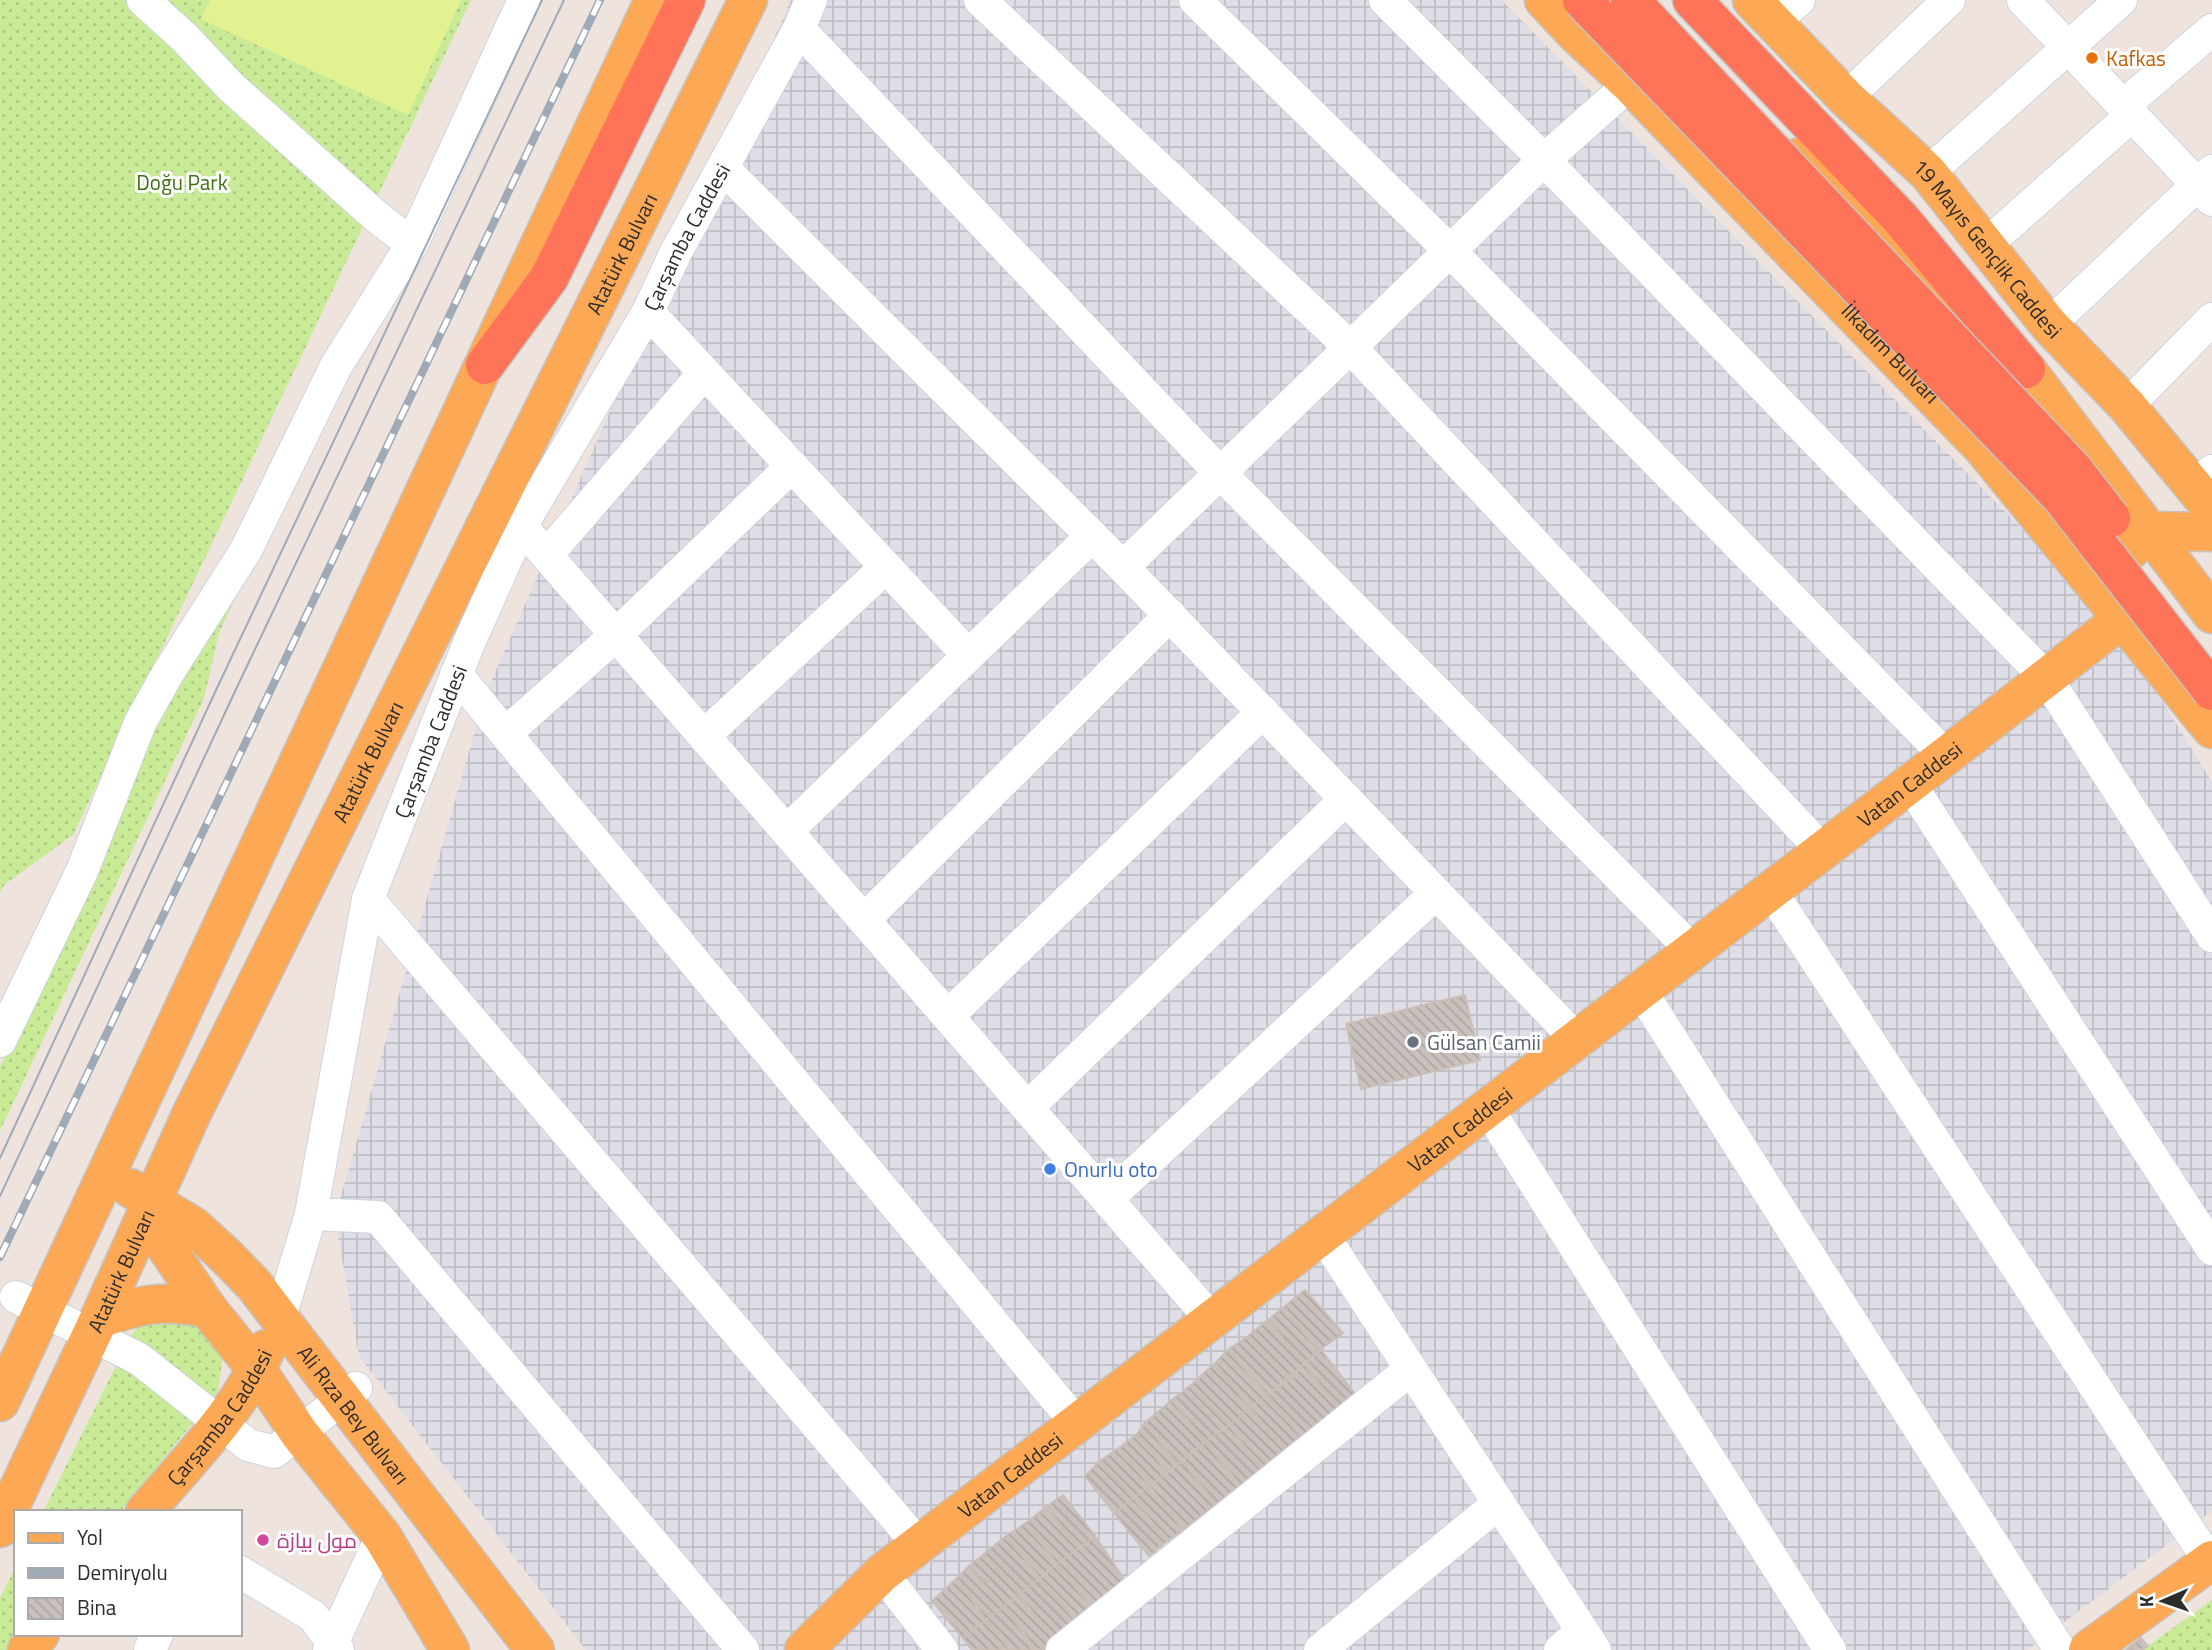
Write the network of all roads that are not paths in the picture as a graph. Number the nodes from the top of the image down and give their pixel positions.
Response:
1 (143, 0) edge
2 (524, 0) edge
3 (654, 0) edge
4 (686, 0) edge
5 (748, 0) edge
6 (980, 0) edge
7 (1195, 0) edge
8 (1385, 0) edge
9 (1544, 0) edge
10 (1583, 0) edge
11 (1630, 0) edge
12 (1652, 0) edge
13 (1692, 0) edge
14 (1949, 0) edge
15 (2023, 0) edge
16 (2120, 0) edge
17 (1774, 7) edge
18 (805, 14) edge
19 (2212, 30) edge
20 (2069, 48) junction
21 (1630, 84) junction
22 (1846, 98) junction
23 (2127, 111) junction
24 (1544, 160) junction
25 (723, 168) junction
26 (1928, 173) junction
27 (2207, 185) edge
28 (412, 244) junction
29 (1986, 246) junction
30 (1450, 251) junction
31 (648, 312) junction
32 (2212, 320) edge
33 (2049, 325) junction
34 (1350, 347) junction
35 (485, 365) junction
36 (2026, 369) junction
37 (704, 373) junction
38 (2127, 406) junction
39 (791, 467) junction
40 (1220, 473) junction
41 (2206, 490) edge
42 (521, 526) junction
43 (2150, 531) junction
44 (2212, 532) edge
45 (1092, 536) junction
46 (547, 555) junction
47 (886, 567) junction
48 (1123, 567) junction
49 (2095, 584) junction
50 (2212, 612) edge
51 (1170, 615) junction
52 (2123, 618) junction
53 (616, 635) junction
54 (2212, 651) edge
55 (968, 655) junction
56 (2158, 662) junction
57 (456, 674) junction
58 (2047, 679) junction
59 (2212, 691) edge
60 (1263, 712) junction
61 (2212, 729) edge
62 (506, 733) junction
63 (704, 736) junction
64 (1947, 756) junction
65 (1910, 784) junction
66 (1346, 799) junction
67 (787, 831) junction
68 (1823, 851) junction
69 (1771, 891) junction
70 (1436, 893) junction
71 (368, 899) junction
72 (864, 920) junction
73 (2212, 936) edge
74 (1693, 951) junction
75 (1642, 990) junction
76 (948, 1016) junction
77 (1577, 1040) junction
78 (0, 1041) edge
79 (1028, 1107) junction
80 (1488, 1109) junction
81 (108, 1174) junction
82 (1108, 1199) junction
83 (151, 1201) junction
84 (311, 1214) junction
85 (1323, 1235) junction
86 (2212, 1249) edge
87 (29, 1304) junction
88 (207, 1308) junction
89 (280, 1317) junction
90 (1213, 1320) junction
91 (95, 1327) junction
92 (1410, 1369) junction
93 (257, 1370) junction
94 (348, 1393) junction
95 (0, 1402) edge
96 (221, 1422) junction
97 (1077, 1424) junction
98 (299, 1433) junction
99 (1499, 1503) junction
100 (147, 1510) edge
101 (0, 1528) edge
102 (382, 1536) junction
103 (919, 1545) junction
104 (2211, 1560) edge
105 (242, 1573) edge
106 (882, 1573) junction
107 (38, 1636) edge
108 (1579, 1644) edge
109 (333, 1648) edge
110 (27, 1650) edge
111 (450, 1650) edge
112 (535, 1650) edge
113 (743, 1650) edge
114 (804, 1650) edge
115 (942, 1650) edge
116 (1062, 1650) edge
117 (1320, 1650) edge
118 (1830, 1650) edge
119 (2060, 1650) edge
120 (2088, 1650) edge

1 - 28 street
2 - 28 street
3 - 35 main road
4 - 35 highway
5 - 83 main road, Atatürk Bulvarı
6 - 34 street
7 - 30 street
8 - 24 street
9 - 21 main road, İlkadım Bulvarı
10 - 59 highway, İlkadım Bulvarı, bridge
11 - 54 highway, bridge
12 - 36 main road
13 - 36 highway
14 - 22 street
15 - 20 street
16 - 20 street
17 - 22 main road, 19 Mayıs Gençlik Caddesi
18 - 25 street, Çarşamba Caddesi
18 - 40 street
19 - 23 street
20 - 23 street
20 - 26 street
21 - 24 street
21 - 49 main road, İlkadım Bulvarı
22 - 26 main road, 19 Mayıs Gençlik Caddesi
23 - 27 street
23 - 29 street
24 - 30 street
24 - 58 street
25 - 31 street, Çarşamba Caddesi
25 - 45 street
26 - 29 main road, 19 Mayıs Gençlik Caddesi
27 - 33 street
28 - 78 street
29 - 33 main road, 19 Mayıs Gençlik Caddesi
30 - 34 street
30 - 64 street
31 - 37 street
31 - 42 street, Çarşamba Caddesi
32 - 38 street
33 - 38 main road, 19 Mayıs Gençlik Caddesi
34 - 40 street
34 - 68 street
35 - 81 main road
36 - 43 main road
37 - 39 street
37 - 46 street
38 - 41 main road, 19 Mayıs Gençlik Caddesi
39 - 47 street
39 - 53 street
40 - 48 street
40 - 74 street
42 - 46 street
42 - 57 street, Çarşamba Caddesi
43 - 44 main road
43 - 49 main road
43 - 50 main road
45 - 48 street
45 - 55 street
46 - 53 street
47 - 55 street
47 - 63 street
48 - 51 street
49 - 52 main road, İlkadım Bulvarı
50 - 56 main road
51 - 60 street
51 - 72 street
52 - 56 main road, İlkadım Bulvarı
52 - 58 main road, Vatan Caddesi
53 - 62 street
53 - 63 street
55 - 67 street
56 - 61 main road, İlkadım Bulvarı
57 - 62 street
57 - 71 street, Çarşamba Caddesi
58 - 64 main road, Vatan Caddesi
58 - 73 street
60 - 66 street
60 - 76 street
62 - 97 street
63 - 67 street
64 - 65 main road, Vatan Caddesi
65 - 68 main road, Vatan Caddesi
65 - 86 street
66 - 70 street
66 - 79 street
67 - 72 street
68 - 69 main road, Vatan Caddesi
69 - 74 main road, Vatan Caddesi
69 - 104 street
70 - 77 street
70 - 82 street
71 - 84 street, Çarşamba Caddesi
71 - 103 street
72 - 76 street
74 - 75 main road, Vatan Caddesi
75 - 77 main road, Vatan Caddesi
75 - 119 street
76 - 79 street
77 - 80 main road, Vatan Caddesi
79 - 82 street
80 - 85 main road, Vatan Caddesi
80 - 118 street
81 - 83 main road, Ali Rıza Bey Bulvarı
81 - 87 main road
82 - 90 street
83 - 88 main road
83 - 89 main road, Ali Rıza Bey Bulvarı
83 - 91 main road, Atatürk Bulvarı
84 - 89 street, Çarşamba Caddesi
84 - 113 street
85 - 90 main road, Vatan Caddesi
85 - 92 street
87 - 91 street
87 - 95 main road
88 - 91 main road
88 - 93 main road
89 - 93 main road, Çarşamba Caddesi
89 - 94 main road, Ali Rıza Bey Bulvarı
90 - 97 main road, Vatan Caddesi
91 - 96 street
91 - 101 main road, Atatürk Bulvarı
92 - 99 street
92 - 116 street
93 - 96 main road, Çarşamba Caddesi
93 - 98 main road
94 - 98 street
94 - 112 main road, Ali Rıza Bey Bulvarı
96 - 98 street
96 - 100 main road, Çarşamba Caddesi
97 - 103 main road, Vatan Caddesi
98 - 102 main road
99 - 108 street
99 - 117 street
102 - 109 street
102 - 111 main road
103 - 106 main road, Vatan Caddesi
104 - 120 main road
105 - 109 street
106 - 114 main road, Vatan Caddesi
106 - 115 street
107 - 110 main road

